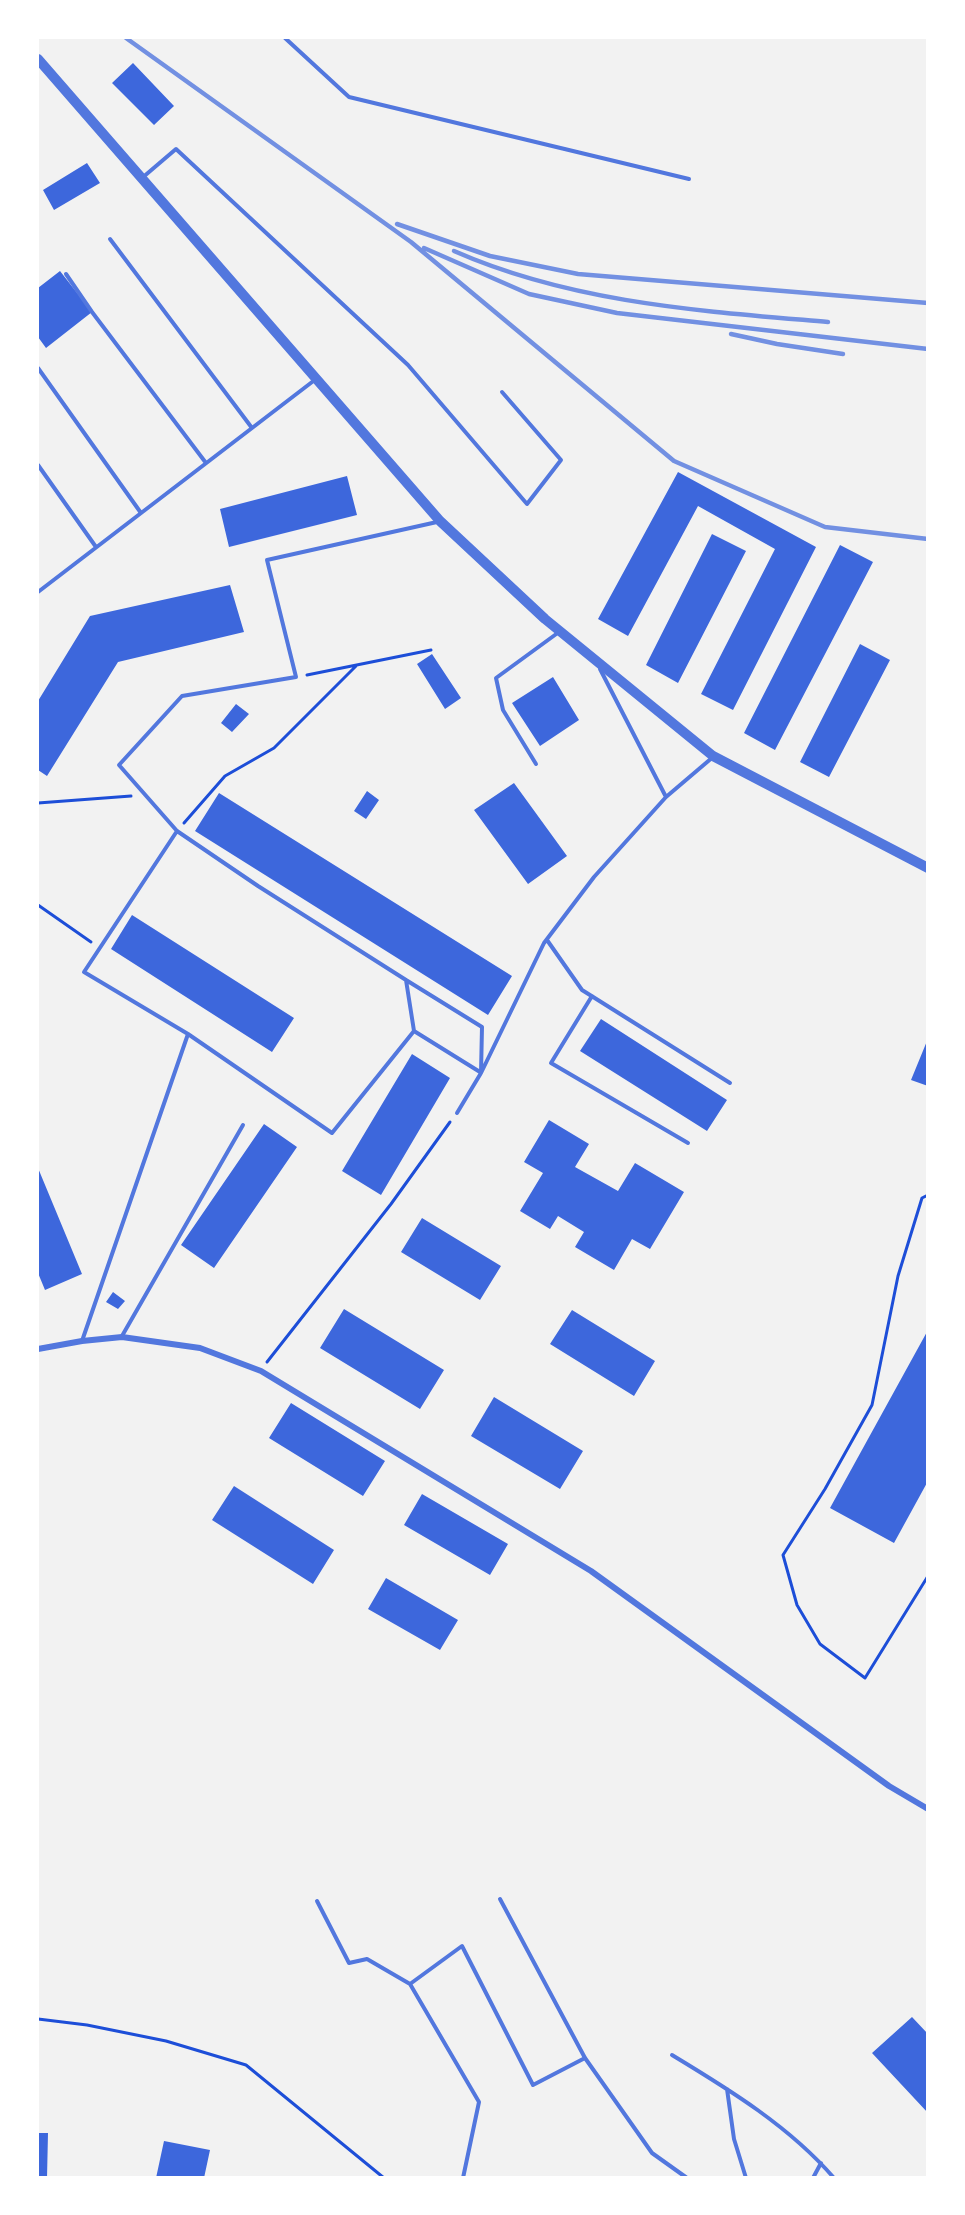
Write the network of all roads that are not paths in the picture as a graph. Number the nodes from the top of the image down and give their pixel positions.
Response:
1 (285, 38) edge
2 (38, 59) edge
3 (141, 178) junction
4 (689, 179) dead end
5 (110, 239) dead end
6 (66, 274) dead end
7 (38, 368) edge
8 (317, 379) junction
9 (502, 392) dead end
10 (252, 428) junction
11 (206, 463) junction
12 (38, 465) edge
13 (141, 513) junction
14 (440, 521) junction
15 (96, 547) junction
16 (38, 592) edge
17 (560, 632) junction
18 (597, 663) junction
19 (713, 756) junction
20 (536, 764) dead end
21 (666, 796) junction
22 (177, 831) junction
23 (927, 868) edge
24 (547, 940) junction
25 (406, 980) junction
26 (592, 996) junction
27 (414, 1031) junction
28 (188, 1034) junction
29 (481, 1073) junction
30 (730, 1083) dead end
31 (457, 1113) road end
32 (243, 1125) dead end
33 (688, 1143) dead end
34 (122, 1337) junction
35 (82, 1341) junction
36 (38, 1349) edge
37 (927, 1809) edge
38 (500, 1899) dead end
39 (317, 1901) dead end
40 (410, 1984) junction
41 (672, 2055) dead end
42 (585, 2058) junction
43 (727, 2088) junction
44 (821, 2163) junction
45 (463, 2178) edge
46 (687, 2178) edge
47 (746, 2178) edge
48 (813, 2178) edge
49 (834, 2178) edge

1 - 4 lane
2 - 3 street
3 - 8 street
3 - 9 lane
5 - 10 lane
6 - 11 lane
7 - 13 lane
8 - 10 lane
8 - 14 street
10 - 11 lane
11 - 13 lane
12 - 15 lane
13 - 15 lane
14 - 17 street
14 - 22 lane
15 - 16 lane
17 - 18 street
17 - 20 lane
18 - 19 street
18 - 21 lane
19 - 21 lane
19 - 23 street
21 - 24 lane
22 - 25 lane
22 - 28 lane
24 - 26 lane
24 - 29 lane
25 - 27 lane
25 - 29 lane
26 - 30 lane
26 - 33 lane
27 - 28 lane
27 - 29 lane
28 - 35 lane
29 - 31 lane
32 - 34 lane
34 - 35 street
34 - 37 street
35 - 36 street
38 - 42 lane
39 - 40 lane
40 - 42 lane
40 - 45 lane
41 - 43 lane
42 - 46 lane
43 - 44 lane
43 - 47 lane
44 - 48 lane
44 - 49 lane

